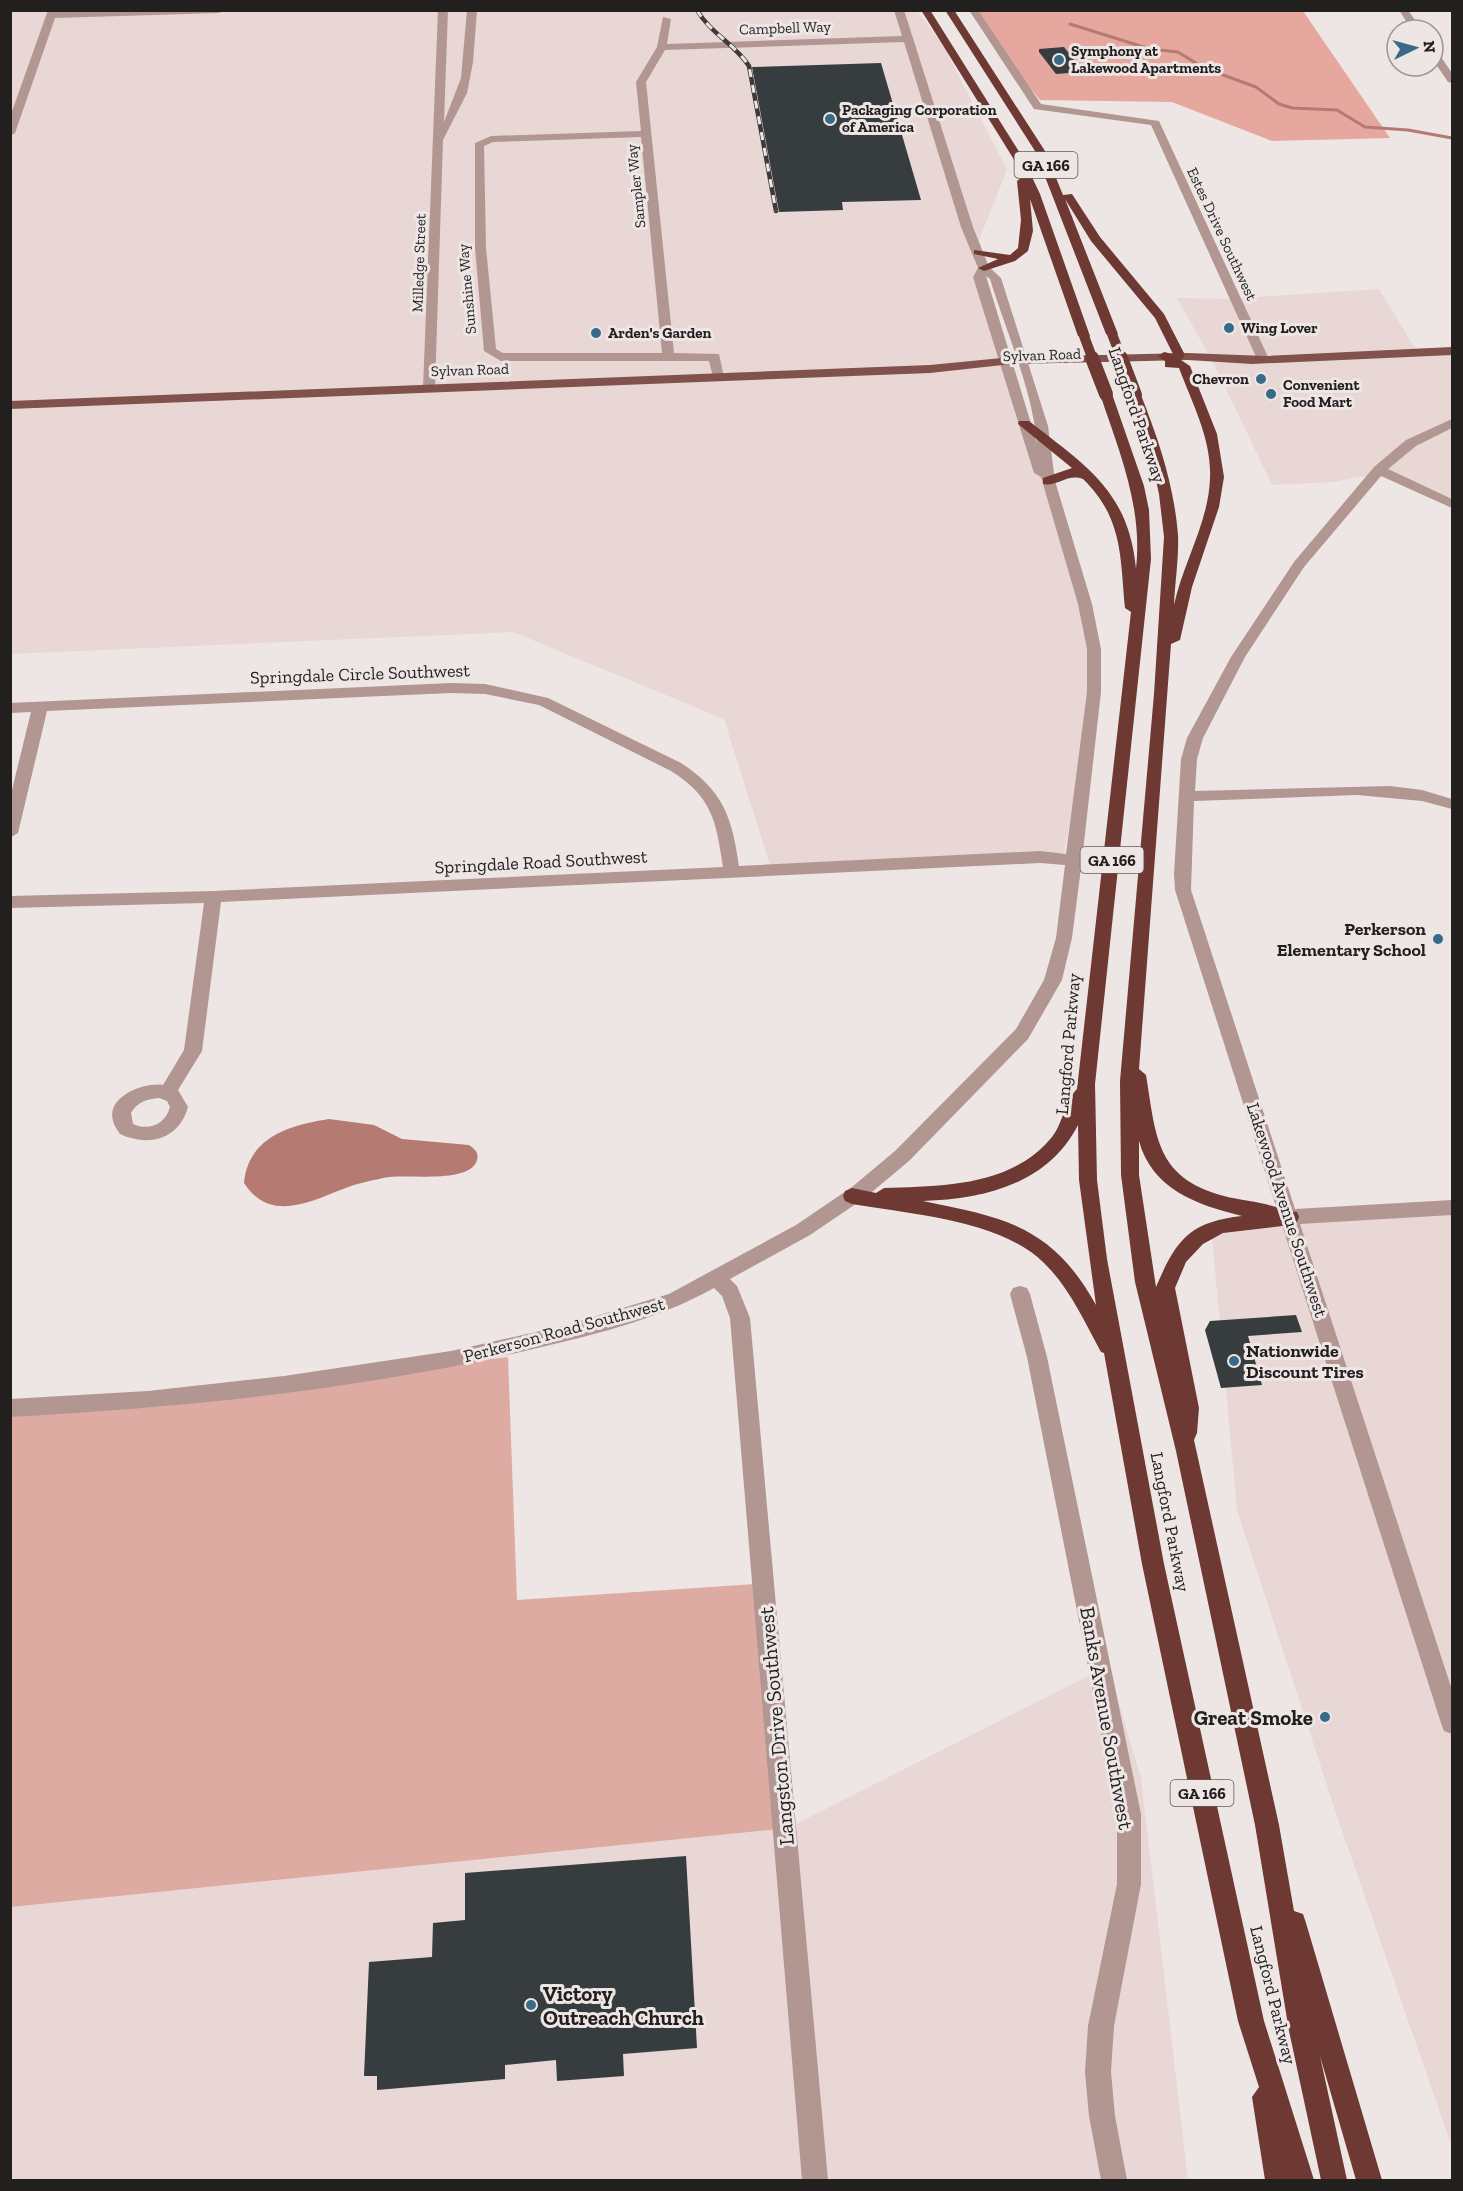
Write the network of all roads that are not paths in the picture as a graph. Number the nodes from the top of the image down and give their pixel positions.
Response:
1 (219, 10) edge
2 (472, 10) edge
3 (899, 10) edge
4 (924, 10) edge
5 (949, 10) edge
6 (973, 10) edge
7 (52, 13) edge
8 (443, 15) edge
9 (666, 19) dead end
10 (909, 39) junction
11 (662, 47) junction
12 (10, 133) edge
13 (645, 134) junction
14 (439, 139) junction
15 (1040, 151) junction
16 (1018, 158) junction
17 (978, 252) junction
18 (1011, 258) junction
19 (984, 268) junction
20 (1452, 351) edge
21 (668, 357) junction
22 (1263, 359) junction
23 (1173, 361) junction
24 (1024, 366) junction
25 (1006, 367) junction
26 (718, 377) junction
27 (429, 388) junction
28 (10, 405) edge
29 (1452, 423) edge
30 (1024, 424) junction
31 (1044, 440) junction
32 (1379, 470) junction
33 (1089, 476) junction
34 (1048, 481) junction
35 (1452, 504) edge
36 (1134, 636) junction
37 (1161, 694) junction
38 (40, 706) junction
39 (10, 708) edge
40 (1186, 796) junction
41 (1452, 804) edge
42 (10, 833) edge
43 (1074, 860) junction
44 (732, 872) junction
45 (213, 897) junction
46 (10, 902) edge
47 (1133, 1054) junction
48 (1086, 1084) junction
49 (168, 1092) dead end
50 (852, 1196) junction
51 (1452, 1207) edge
52 (1290, 1217) junction
53 (717, 1278) junction
54 (1020, 1294) dead end
55 (1114, 1357) junction
56 (10, 1408) edge
57 (1186, 1451) junction
58 (1452, 1723) edge
59 (1267, 1825) junction
60 (1251, 2021) junction
61 (815, 2181) edge
62 (1114, 2181) edge
63 (1278, 2181) edge
64 (1301, 2181) edge
65 (1334, 2181) edge
66 (1369, 2181) edge

1 - 7 street
2 - 14 street, Milledge Street
3 - 10 street
4 - 16 highway, Langford Parkway / GA 166
5 - 15 highway, Langford Parkway / GA 166
6 - 22 street, Estes Drive Southwest
7 - 12 street
8 - 14 street, Milledge Street
9 - 11 street, Sampler Way
10 - 11 street, Campbell Way
10 - 17 street
11 - 13 street, Sampler Way
13 - 21 street, Sampler Way
13 - 21 street, Sunshine Way
14 - 27 street, Milledge Street
15 - 23 highway
15 - 37 highway, Langford Parkway / GA 166, bridge
16 - 18 highway
16 - 36 highway, Langford Parkway / GA 166, bridge
17 - 18 highway
17 - 19 street
18 - 19 highway
19 - 24 street
19 - 25 street
20 - 22 main road, Sylvan Road
21 - 26 street, Sunshine Way
22 - 23 main road, Sylvan Road
23 - 24 main road, Sylvan Road
23 - 37 highway
24 - 25 main road, Sylvan Road
24 - 31 street
25 - 26 main road, Sylvan Road
25 - 30 street
26 - 27 main road, Sylvan Road
27 - 28 main road, Sylvan Road
29 - 32 street
30 - 31 highway
30 - 34 street
31 - 33 highway
31 - 34 street
32 - 35 street
32 - 40 street
33 - 34 highway
33 - 36 highway
34 - 43 street
36 - 48 highway, Langford Parkway / GA 166
37 - 47 highway, Langford Parkway / GA 166
38 - 39 street, Springdale Circle Southwest
38 - 42 street
38 - 44 street, Springdale Circle Southwest
40 - 41 street
40 - 52 street, Lakewood Avenue Southwest
43 - 44 street, Springdale Road Southwest
43 - 50 street, Perkerson Road Southwest
44 - 45 street, Springdale Road Southwest
45 - 46 street, Springdale Road Southwest
45 - 49 street
47 - 52 highway
47 - 57 highway, Langford Parkway / GA 166
48 - 50 highway
48 - 55 highway, Langford Parkway / GA 166
50 - 53 street, Perkerson Road Southwest
50 - 55 highway
51 - 52 street
52 - 57 highway
52 - 58 street, Lakewood Avenue Southwest
53 - 56 street, Perkerson Road Southwest
53 - 61 street, Langston Drive Southwest
54 - 62 street, Banks Avenue Southwest
55 - 60 highway, Langford Parkway / GA 166
57 - 59 highway, Langford Parkway / GA 166
59 - 65 highway, Langford Parkway / GA 166
59 - 66 highway
60 - 63 highway
60 - 64 highway, Langford Parkway / GA 166

